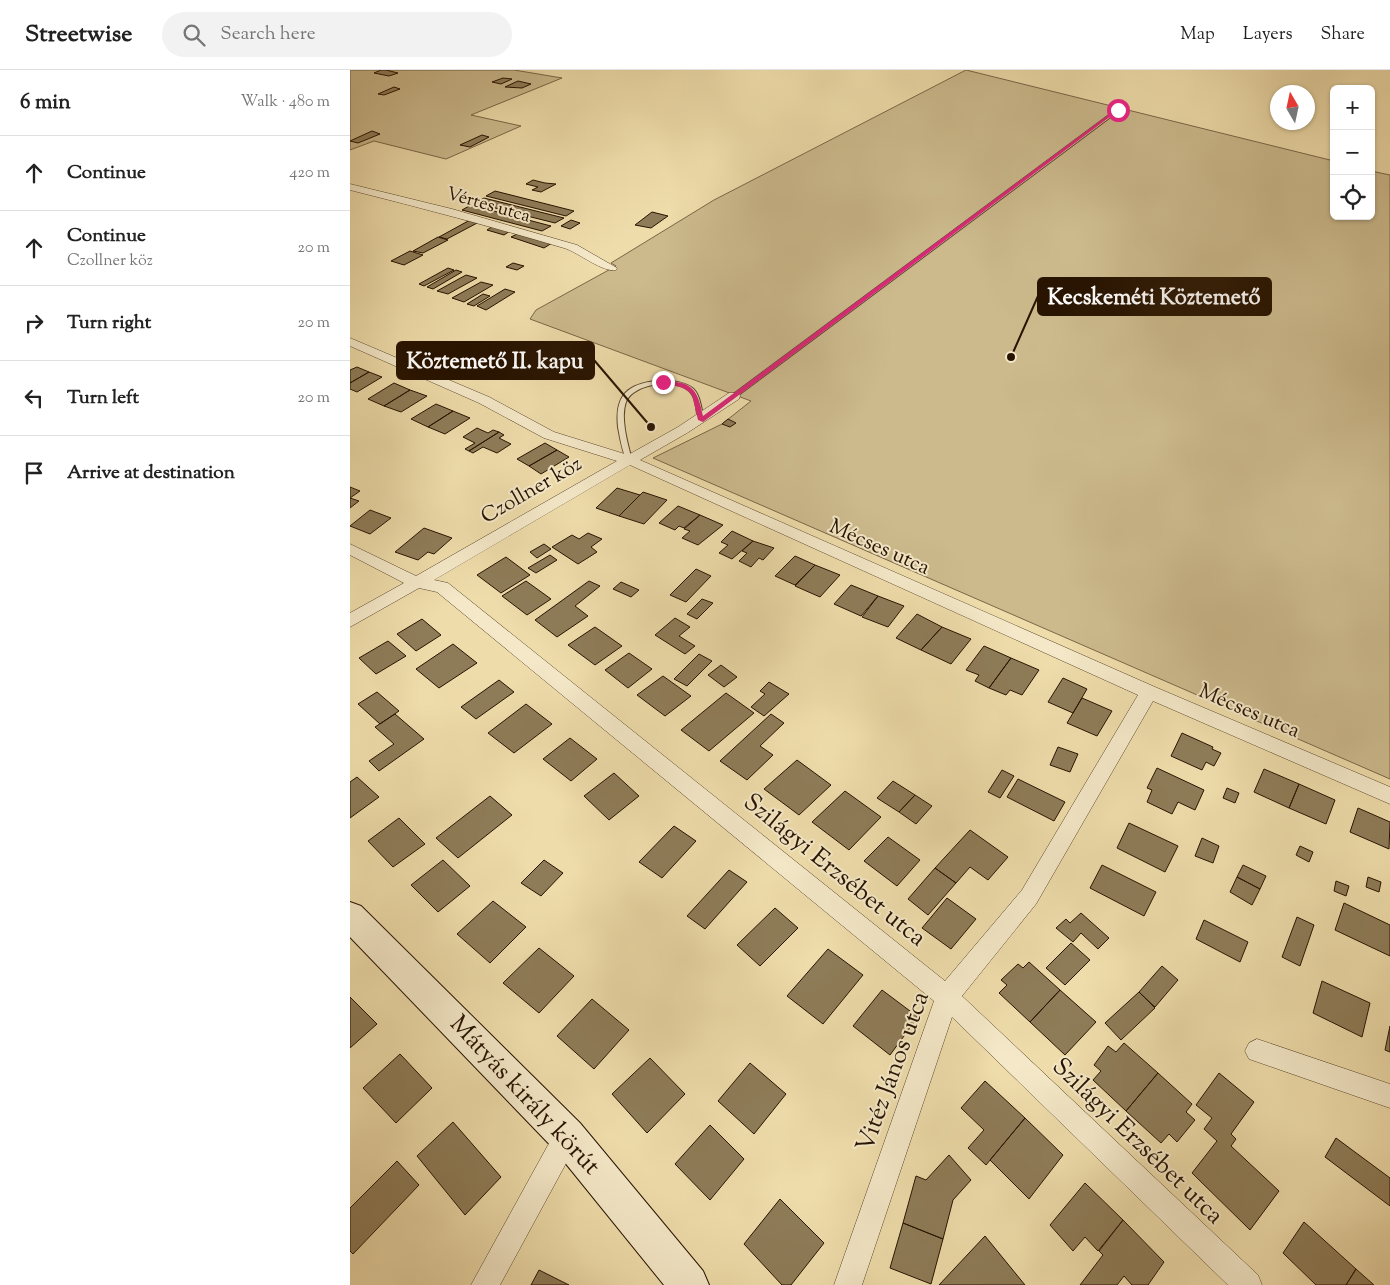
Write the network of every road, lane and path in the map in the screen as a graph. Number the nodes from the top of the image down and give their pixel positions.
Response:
1 (1118, 110) dead end
2 (350, 187) edge
3 (612, 268) dead end
4 (350, 342) edge
5 (734, 396) joint
6 (701, 420) junction
7 (629, 460) junction
8 (350, 550) edge
9 (416, 582) junction
10 (350, 621) edge
11 (1149, 692) junction
12 (1390, 796) edge
13 (350, 916) edge
14 (947, 997) junction
15 (1258, 1051) dead end
16 (1390, 1096) edge
17 (567, 1136) junction
18 (485, 1285) edge
19 (689, 1285) edge
20 (848, 1285) edge
21 (1248, 1285) edge

1 - 5 lane
2 - 3 street, Vértes utca
4 - 7 street, Mécses utca
5 - 6 street, Czollner köz
6 - 7 street, Czollner köz
6 - 7 lane
7 - 9 street, Czollner köz
7 - 11 street, Mécses utca
8 - 9 street, Szilágyi Erzsébet utca
9 - 10 street, Czollner köz
9 - 14 street, Szilágyi Erzsébet utca
11 - 12 street, Mécses utca
11 - 14 street, Vitéz János utca
13 - 17 street, Mátyás király körút
14 - 20 street, Vitéz János utca
14 - 21 street, Szilágyi Erzsébet utca
15 - 16 street
17 - 18 street
17 - 19 street, Mátyás király körút

